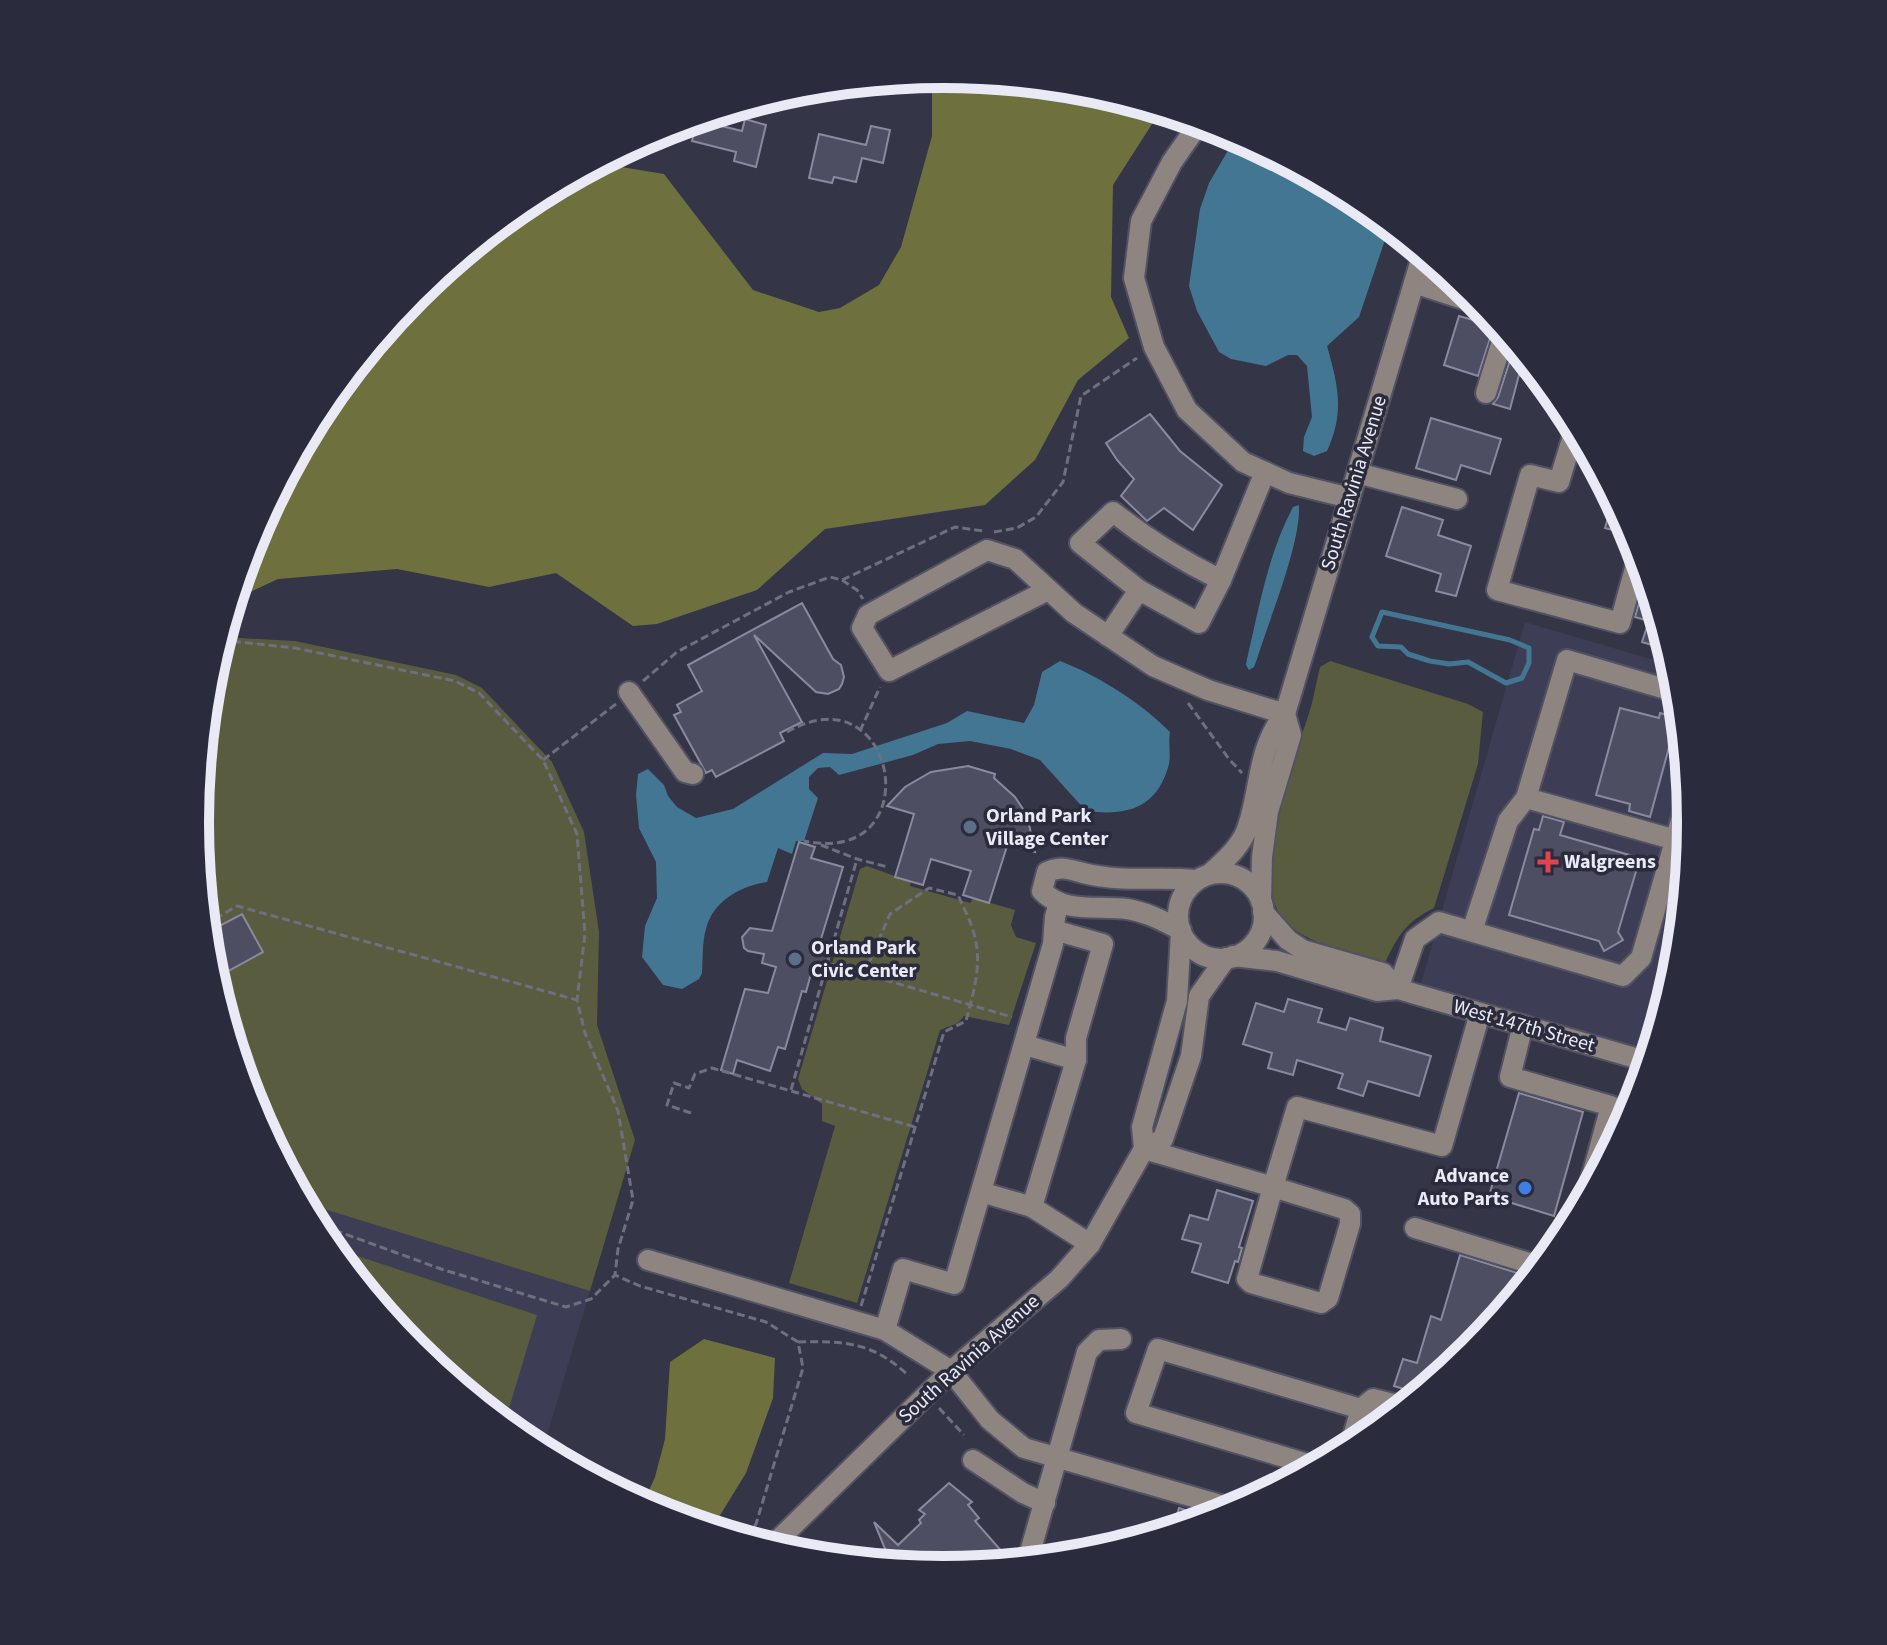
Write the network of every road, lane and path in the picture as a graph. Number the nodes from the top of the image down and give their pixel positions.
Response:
1 (1193, 132) edge
2 (1420, 263) edge
3 (1414, 283) junction
4 (1456, 297) edge
5 (1501, 344) edge
6 (1154, 347) junction
7 (1486, 393) dead end
8 (1571, 441) edge
9 (1265, 472) junction
10 (1357, 473) junction
11 (1350, 498) junction
12 (1457, 499) dead end
13 (1634, 573) edge
14 (1221, 580) junction
15 (1048, 590) junction
16 (1139, 590) junction
17 (1108, 636) junction
18 (232, 641) edge
19 (882, 683) dead end
20 (1666, 689) edge
21 (629, 692) junction
22 (1285, 714) junction
23 (787, 732) dead end
24 (861, 732) junction
25 (543, 760) junction
26 (693, 774) dead end
27 (1526, 798) junction
28 (1677, 840) edge
29 (804, 841) dead end
30 (818, 844) junction
31 (857, 859) junction
32 (1676, 860) edge
33 (888, 867) dead end
34 (1203, 877) junction
35 (1059, 903) junction
36 (1262, 906) junction
37 (215, 919) edge
38 (1054, 930) junction
39 (1472, 931) junction
40 (1181, 932) junction
41 (1230, 957) junction
42 (827, 963) junction
43 (864, 974) junction
44 (1398, 989) junction
45 (577, 1000) junction
46 (971, 1005) junction
47 (1480, 1013) junction
48 (1018, 1019) dead end
49 (1523, 1025) junction
50 (1025, 1045) junction
51 (1639, 1059) edge
52 (1076, 1060) junction
53 (791, 1090) junction
54 (691, 1113) dead end
55 (915, 1127) junction
56 (1144, 1149) junction
57 (1597, 1156) edge
58 (1273, 1187) junction
59 (981, 1192) junction
60 (1032, 1207) junction
61 (1415, 1228) dead end
62 (332, 1229) edge
63 (1090, 1244) junction
64 (648, 1260) dead end
65 (1531, 1264) edge
66 (615, 1275) junction
67 (856, 1321) junction
68 (885, 1330) junction
69 (1121, 1339) dead end
70 (798, 1342) junction
71 (951, 1371) junction
72 (909, 1376) dead end
73 (936, 1404) dead end
74 (1392, 1404) edge
75 (1361, 1409) junction
76 (1355, 1431) edge
77 (964, 1435) dead end
78 (1058, 1458) junction
79 (973, 1460) dead end
80 (1304, 1463) edge
81 (1045, 1503) junction
82 (1217, 1504) edge
83 (751, 1531) edge
84 (780, 1538) edge
85 (1030, 1552) edge

1 - 6 street
2 - 3 street, South Ravinia Avenue
3 - 4 street
3 - 10 street, South Ravinia Avenue
5 - 7 street
6 - 9 street
6 - 21 path
8 - 13 street
9 - 11 street
9 - 14 street
10 - 11 street, South Ravinia Avenue
10 - 12 street
11 - 22 street, South Ravinia Avenue
14 - 16 street
14 - 16 street
15 - 15 street
15 - 17 street
16 - 17 street
17 - 22 street
18 - 25 path
19 - 24 path
20 - 27 street
21 - 25 path
21 - 26 street
22 - 34 street, South Ravinia Avenue
22 - 36 street, South Ravinia Avenue
23 - 24 path
24 - 30 path
25 - 45 path
27 - 28 street
27 - 39 street
29 - 30 path
30 - 31 path
31 - 33 path
31 - 42 path
32 - 39 street
34 - 35 street
34 - 36 street
34 - 40 street
35 - 38 street
35 - 40 street
36 - 41 street
36 - 44 street, West 147th Street
37 - 45 path
38 - 50 street
38 - 52 street
39 - 44 street
40 - 41 street
40 - 56 street, South Ravinia Avenue
41 - 44 street, West 147th Street
41 - 56 street, South Ravinia Avenue
42 - 43 path
42 - 53 path
43 - 46 path
43 - 46 path
44 - 47 street, West 147th Street
45 - 66 path
46 - 48 path
46 - 55 path
47 - 49 street, West 147th Street
47 - 58 street
49 - 51 street, West 147th Street
49 - 57 street
50 - 52 street
50 - 59 street
52 - 60 street
53 - 54 path
53 - 55 path
55 - 67 path
56 - 58 street
56 - 63 street, South Ravinia Avenue
58 - 58 street
59 - 60 street
59 - 68 street
60 - 63 street
61 - 65 street
62 - 66 path
63 - 71 street, South Ravinia Avenue
64 - 67 street
66 - 70 path
67 - 68 street
68 - 71 street
69 - 78 street
70 - 72 path
70 - 83 path
71 - 78 street
71 - 84 street, South Ravinia Avenue
73 - 77 path
74 - 75 street
75 - 76 street
75 - 80 street
78 - 81 street
78 - 82 street
79 - 81 street
81 - 85 street

